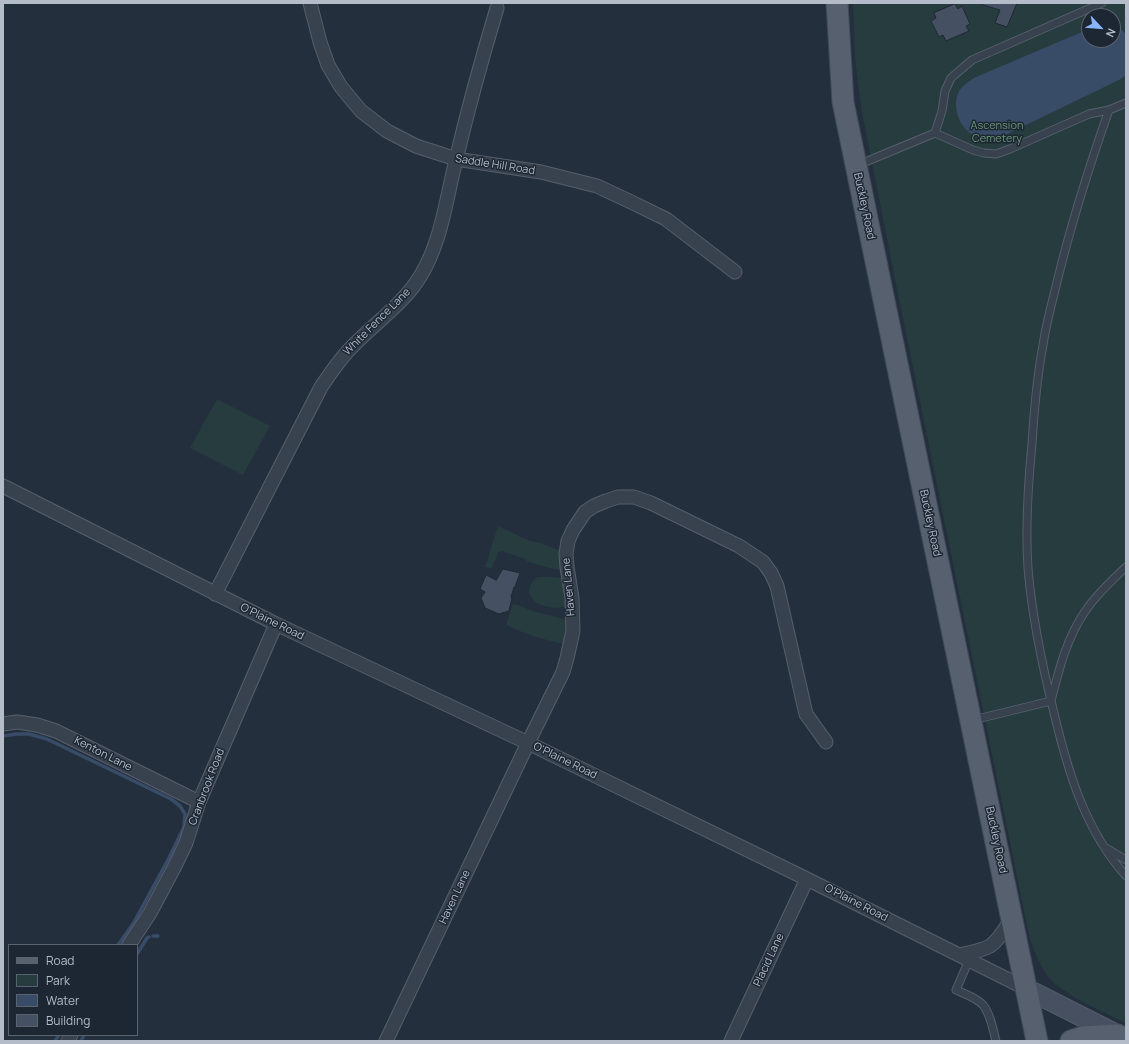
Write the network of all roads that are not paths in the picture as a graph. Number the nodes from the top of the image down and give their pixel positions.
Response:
1 (310, 3) edge
2 (837, 3) edge
3 (1102, 3) edge
4 (497, 8) dead end
5 (1126, 103) edge
6 (1109, 110) junction
7 (935, 132) junction
8 (456, 159) junction
9 (856, 166) junction
10 (735, 272) dead end
11 (3, 486) edge
12 (1126, 567) edge
13 (215, 594) junction
14 (276, 624) junction
15 (1051, 701) junction
16 (971, 720) junction
17 (3, 724) edge
18 (826, 742) dead end
19 (528, 743) junction
20 (199, 802) junction
21 (1104, 847) junction
22 (1126, 860) edge
23 (1126, 876) edge
24 (807, 879) junction
25 (1012, 918) junction
26 (130, 944) edge
27 (964, 958) junction
28 (1027, 989) junction
29 (1122, 1037) edge
30 (386, 1041) edge
31 (730, 1041) edge
32 (996, 1041) edge
33 (1037, 1041) edge
34 (1071, 1041) edge

1 - 8 street, Saddle Hill Road
2 - 9 main road, Buckley Road
3 - 7 lane
4 - 8 street, White Fence Lane
5 - 6 lane
6 - 7 lane
6 - 15 lane
7 - 9 lane
8 - 10 street, Saddle Hill Road
8 - 13 street, White Fence Lane
9 - 16 main road, Buckley Road
11 - 13 street, O'Plaine Road
12 - 15 lane
13 - 14 street, O'Plaine Road
14 - 19 street, O'Plaine Road
14 - 20 street, Cranbrook Road
15 - 16 lane
15 - 21 lane
16 - 25 main road, Buckley Road
17 - 20 street, Kenton Lane
18 - 19 street, Haven Lane
19 - 24 street, O'Plaine Road
19 - 30 street, Haven Lane
20 - 26 street, Cranbrook Road
21 - 22 lane
21 - 23 lane
24 - 27 street, O'Plaine Road
24 - 31 street, Placid Lane
25 - 27 street
25 - 28 main road, Buckley Road
27 - 28 street, O'Plaine Road
27 - 32 lane
28 - 29 main road, O'Plaine Road
28 - 33 main road, Buckley Road
29 - 34 main road

